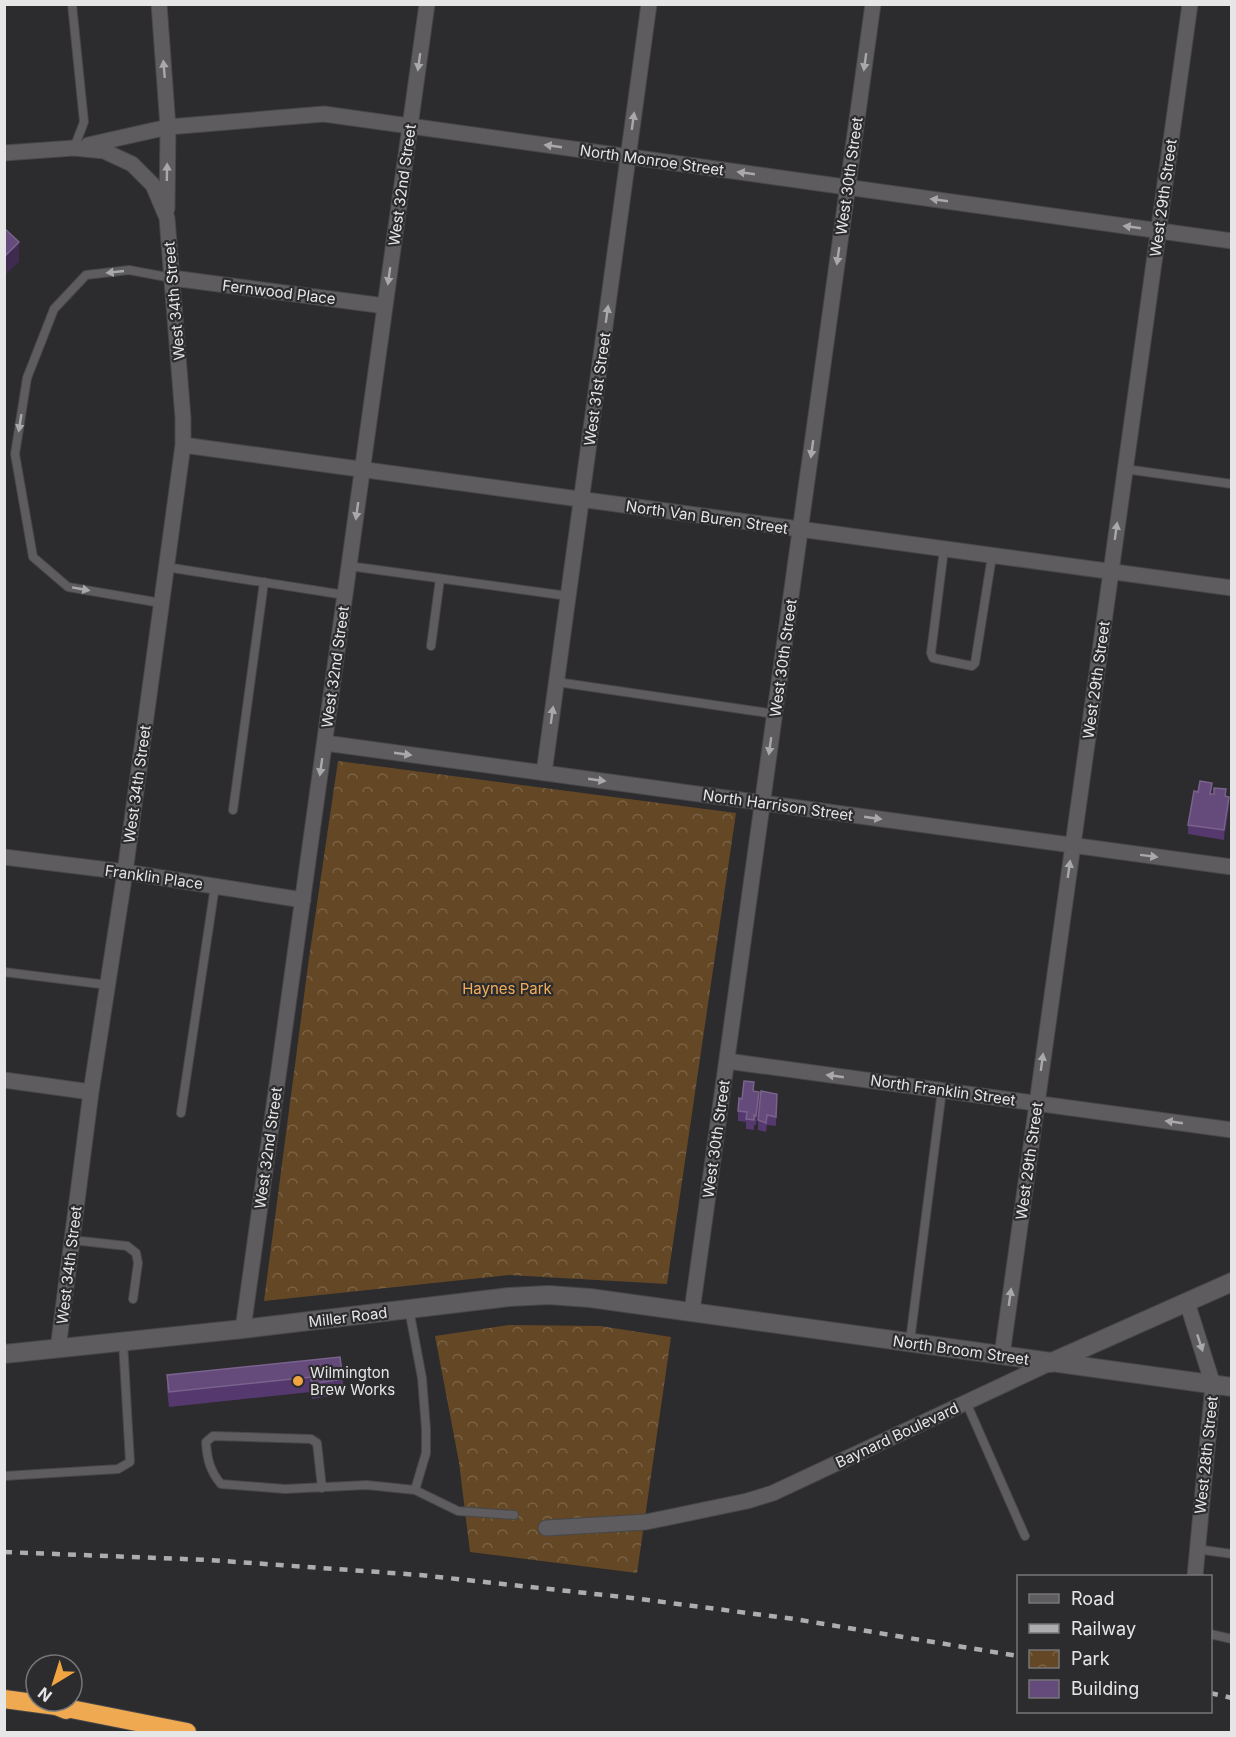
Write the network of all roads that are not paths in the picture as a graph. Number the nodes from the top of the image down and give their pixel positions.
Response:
1 (72, 4) edge
2 (159, 4) edge
3 (427, 4) edge
4 (649, 4) edge
5 (873, 4) edge
6 (1190, 4) edge
7 (410, 126) junction
8 (168, 128) junction
9 (74, 148) junction
10 (4, 153) edge
11 (628, 156) junction
12 (145, 175) joint
13 (848, 187) junction
14 (167, 218) junction
15 (1158, 231) junction
16 (1232, 241) edge
17 (172, 278) junction
18 (385, 306) junction
19 (183, 445) junction
20 (1125, 468) junction
21 (362, 470) junction
22 (1232, 484) edge
23 (581, 500) junction
24 (800, 530) junction
25 (944, 549) junction
26 (992, 556) junction
27 (349, 566) junction
28 (166, 567) junction
29 (1111, 572) junction
30 (440, 579) junction
31 (264, 582) junction
32 (1232, 588) edge
33 (345, 595) junction
34 (568, 596) junction
35 (161, 603) junction
36 (431, 646) dead end
37 (557, 682) junction
38 (775, 714) junction
39 (325, 743) junction
40 (544, 773) junction
41 (762, 803) junction
42 (233, 810) dead end
43 (1072, 846) junction
44 (4, 857) edge
45 (1232, 867) edge
46 (125, 872) junction
47 (215, 886) junction
48 (303, 900) junction
49 (4, 972) edge
50 (108, 985) junction
51 (726, 1061) junction
52 (4, 1080) edge
53 (942, 1090) junction
54 (92, 1092) junction
55 (1037, 1103) junction
56 (181, 1113) dead end
57 (1232, 1130) edge
58 (72, 1240) junction
59 (1232, 1282) edge
60 (133, 1299) dead end
61 (1187, 1302) junction
62 (409, 1309) junction
63 (692, 1311) junction
64 (243, 1329) junction
65 (123, 1342) junction
66 (910, 1342) junction
67 (58, 1348) junction
68 (4, 1354) edge
69 (1002, 1355) junction
70 (1050, 1363) junction
71 (1213, 1385) junction
72 (1232, 1387) edge
73 (966, 1402) junction
74 (4, 1476) edge
75 (322, 1488) junction
76 (415, 1490) junction
77 (514, 1515) dead end
78 (546, 1528) dead end
79 (1025, 1536) dead end
80 (1197, 1550) junction
81 (1232, 1554) edge
82 (1195, 1575) edge
83 (1212, 1634) edge
84 (1232, 1639) edge
85 (4, 1699) edge
86 (24, 1702) edge
87 (84, 1712) edge
88 (77, 1713) edge
89 (133, 1732) edge
90 (187, 1732) edge

1 - 9 lane
8 -> 2 street, West 34th Street
3 -> 7 street, West 32nd Street
11 -> 4 street, West 31st Street
5 -> 13 street, West 30th Street
6 - 15 street, West 29th Street
7 - 8 street, North Monroe Street
11 -> 7 street, North Monroe Street
7 -> 18 street, West 32nd Street
8 - 9 street, North Monroe Street
14 -> 8 street, West 34th Street
9 - 10 street, North Monroe Street
9 - 12 street, North Monroe Street
13 -> 11 street, North Monroe Street
23 -> 11 street, West 31st Street
12 - 14 street, West 34th Street
15 -> 13 street, North Monroe Street
13 -> 24 street, West 30th Street
14 - 17 street, West 34th Street
15 - 16 street, North Monroe Street
15 - 20 street, West 29th Street
17 - 18 street, Fernwood Place
17 - 19 street, West 34th Street
17 -> 35 lane
18 - 21 street, West 32nd Street
19 - 21 street, North Van Buren Street
19 - 28 street, West 34th Street
20 - 22 lane
29 -> 20 street, West 29th Street
21 - 23 street, North Van Buren Street
21 -> 27 street, West 32nd Street
23 - 24 street, North Van Buren Street
23 - 34 street, West 31st Street
24 - 25 street, North Van Buren Street
24 - 38 street, West 30th Street
25 - 26 street, North Van Buren Street
25 - 26 lane
26 - 29 street, North Van Buren Street
27 - 30 lane
27 - 33 street, West 32nd Street
28 - 31 lane
28 - 35 street, West 34th Street
29 - 32 street, North Van Buren Street
29 - 43 street, West 29th Street
30 - 34 lane
30 - 36 lane
31 - 33 lane
31 - 42 lane
33 - 39 street, West 32nd Street
34 - 37 street, West 31st Street
35 - 46 street, West 34th Street
37 - 38 lane
40 -> 37 street, West 31st Street
38 -> 41 street, West 30th Street
39 -> 40 street, North Harrison Street
39 -> 48 street, West 32nd Street
40 -> 41 street, North Harrison Street
41 -> 43 street, North Harrison Street
41 - 51 street, West 30th Street
43 -> 45 street, North Harrison Street
55 -> 43 street, West 29th Street
44 - 46 street, Franklin Place
46 - 47 street, Franklin Place
46 - 50 street, West 34th Street
47 - 48 street, Franklin Place
47 - 56 lane
48 - 64 street, West 32nd Street
49 - 50 lane
50 - 54 street, West 34th Street
53 -> 51 street, North Franklin Street
51 - 63 street, West 30th Street
52 - 54 street
53 - 55 street, North Franklin Street
53 - 66 lane
54 - 58 street, West 34th Street
57 -> 55 street, North Franklin Street
69 -> 55 street, West 29th Street
58 - 60 lane
58 - 67 street, West 34th Street
59 - 61 street, Baynard Boulevard
61 - 70 street, Baynard Boulevard
61 -> 71 street, West 28th Street
62 - 63 street, Miller Road
62 - 64 street, Miller Road
62 - 76 lane
63 - 66 street, North Broom Street
64 - 65 street, Miller Road
65 - 67 street, Miller Road
65 - 74 lane
66 - 69 street, North Broom Street
67 - 68 street, Miller Road
69 - 70 street, North Broom Street
70 - 71 street, North Broom Street
70 - 73 street, Baynard Boulevard
71 - 72 street, North Broom Street
71 - 80 street, West 28th Street
73 - 78 street, Baynard Boulevard
73 - 79 lane
75 - 75 lane
75 - 76 lane
76 - 77 lane
80 - 81 lane
80 - 82 street, West 28th Street
83 - 84 lane
85 - 86 highway
87 - 90 highway
88 - 89 highway

